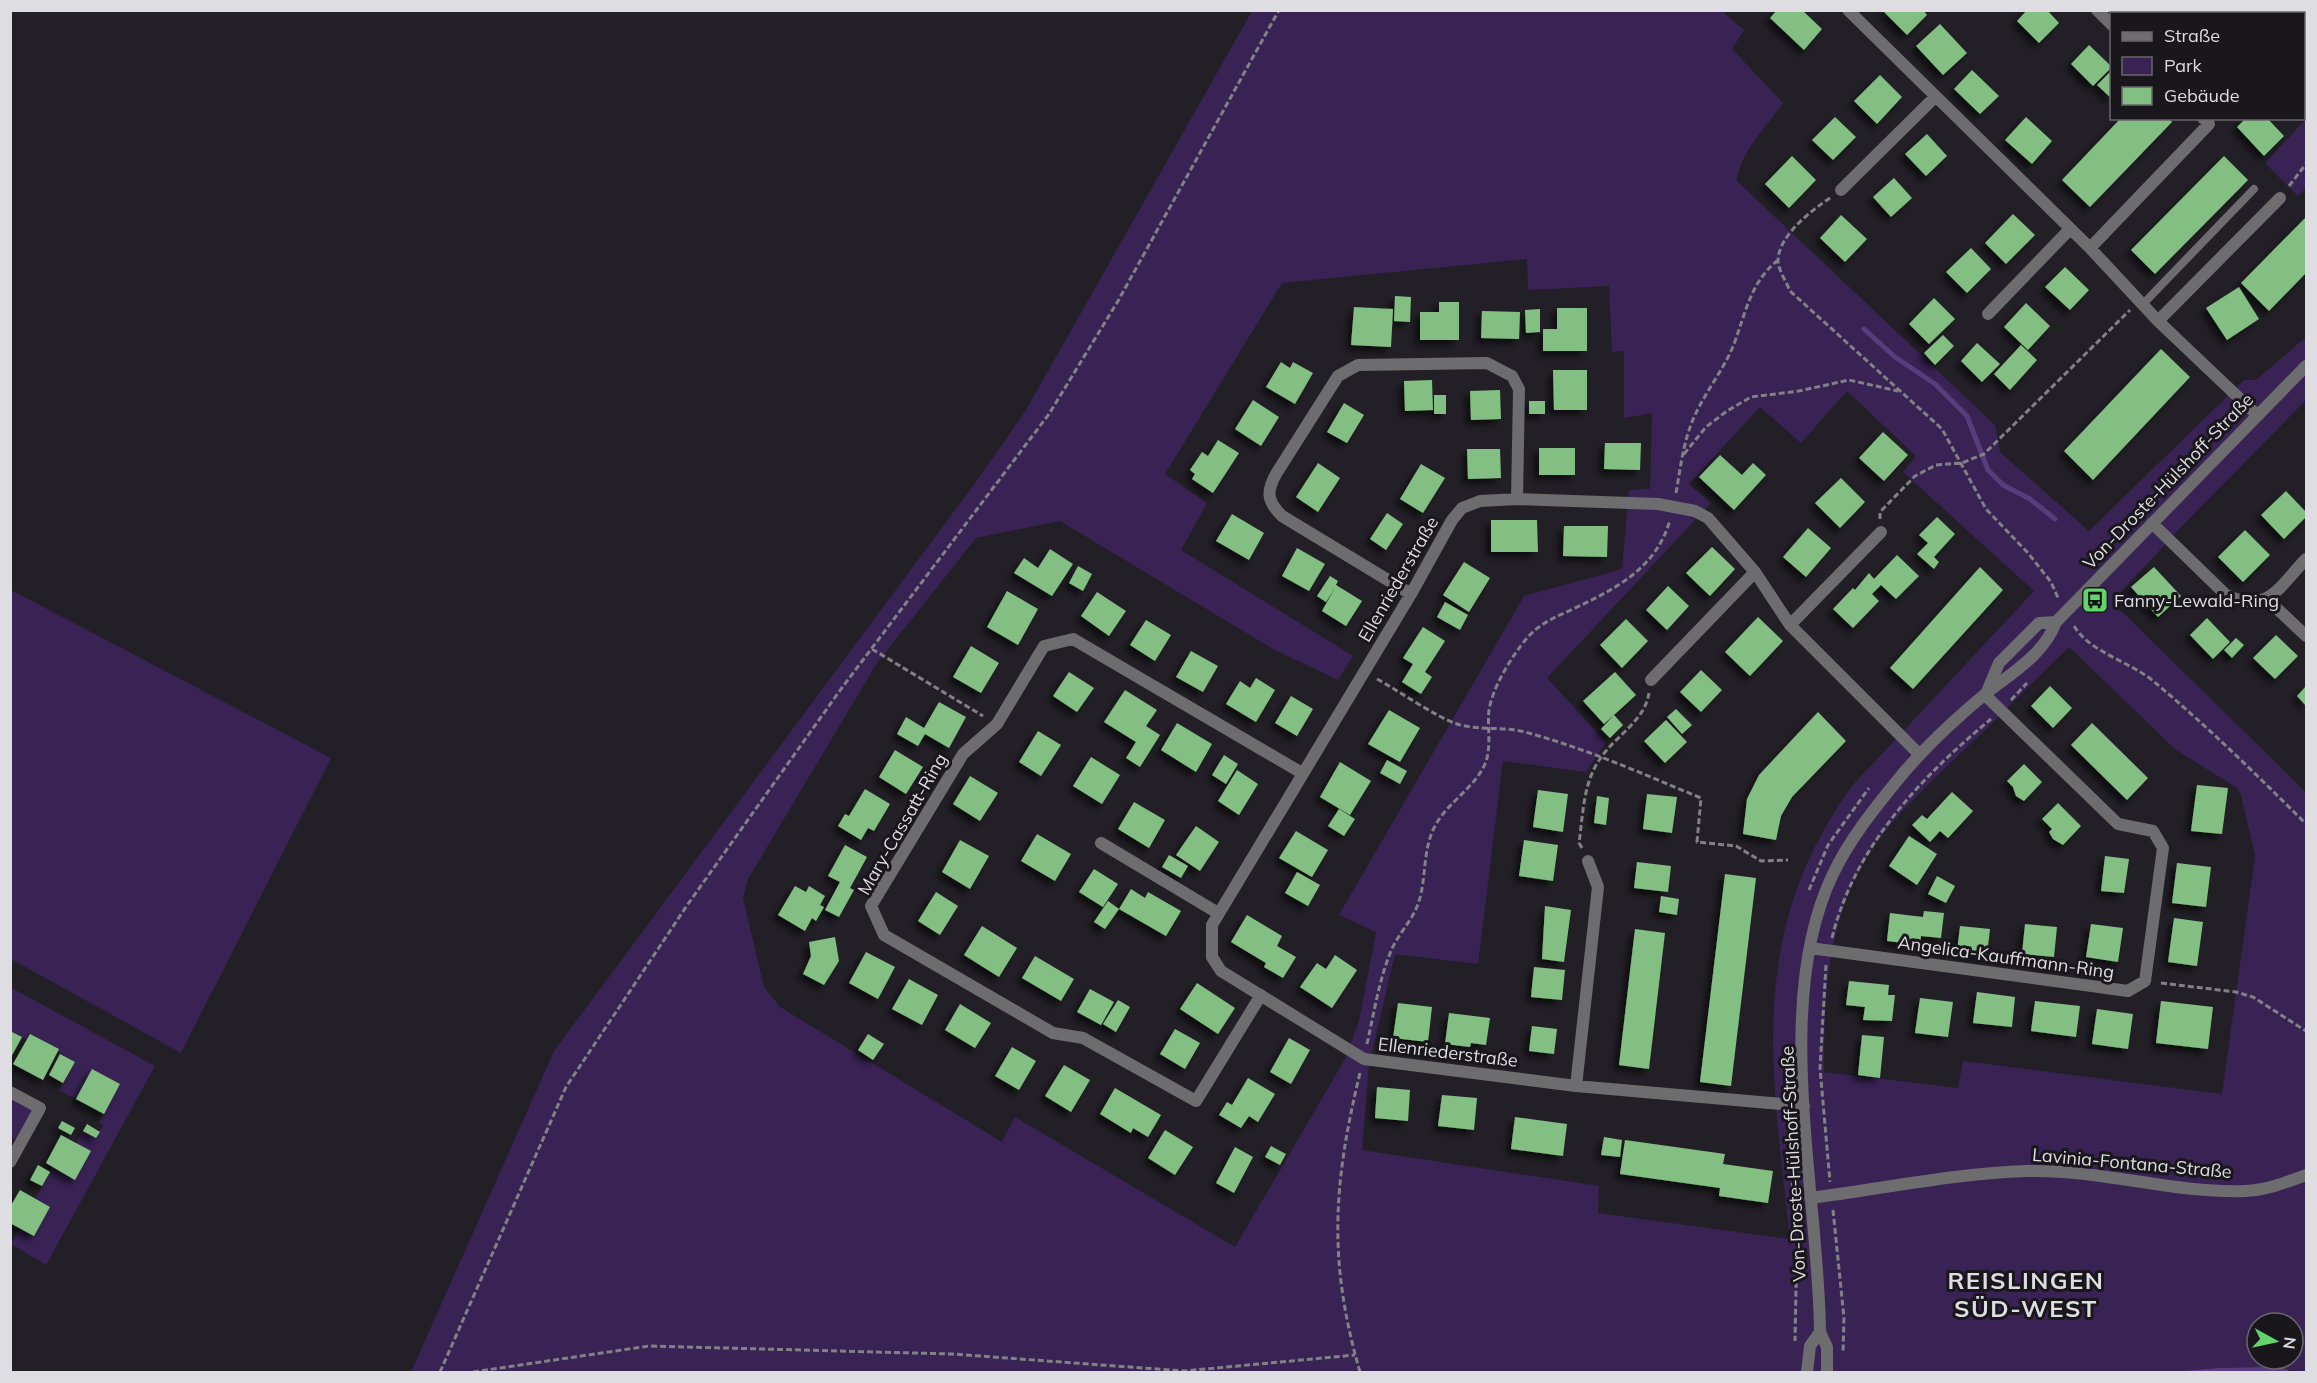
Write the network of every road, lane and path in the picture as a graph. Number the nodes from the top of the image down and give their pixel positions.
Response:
1 (1279, 10) edge
2 (1848, 10) edge
3 (2097, 10) edge
4 (2110, 24) edge
5 (1935, 97) junction
6 (2205, 120) edge
7 (2307, 164) edge
8 (2253, 189) dead end
9 (1841, 190) joint
10 (2280, 198) joint
11 (2070, 229) junction
12 (2090, 248) junction
13 (1778, 260) junction
14 (2141, 302) junction
15 (1988, 314) dead end
16 (2158, 321) junction
17 (2307, 366) edge
18 (1899, 391) junction
19 (2258, 415) junction
20 (1683, 456) junction
21 (1962, 463) junction
22 (1518, 499) junction
23 (1674, 506) junction
24 (2152, 523) junction
25 (1881, 532) joint
26 (2307, 559) edge
27 (1755, 572) junction
28 (1411, 594) junction
29 (2267, 599) junction
30 (2060, 617) junction
31 (1790, 625) junction
32 (2307, 636) edge
33 (872, 649) junction
34 (1365, 672) junction
35 (2031, 679) dead end
36 (1650, 680) joint
37 (1985, 695) junction
38 (2000, 711) junction
39 (998, 724) junction
40 (1490, 730) junction
41 (1919, 754) junction
42 (1600, 758) junction
43 (1302, 773) junction
44 (2307, 824) edge
45 (1101, 843) dead end
46 (1788, 860) dead end
47 (1588, 861) joint
48 (1218, 913) junction
49 (1810, 948) junction
50 (1828, 951) junction
51 (2145, 981) junction
52 (1261, 996) junction
53 (2307, 1031) edge
54 (1364, 1059) junction
55 (1576, 1086) junction
56 (10, 1092) edge
57 (1804, 1106) junction
58 (15, 1142) edge
59 (10, 1162) edge
60 (2307, 1175) edge
61 (1832, 1195) junction
62 (1810, 1198) junction
63 (1820, 1332) junction
64 (1355, 1355) junction
65 (1842, 1357) dead end
66 (1807, 1371) edge
67 (1827, 1371) edge
68 (440, 1372) edge
69 (473, 1372) edge
70 (1360, 1372) edge

1 - 33 path
2 - 5 street
3 - 4 street
5 - 9 street
5 - 11 street
6 - 12 street
7 - 10 path
8 - 14 lane
9 - 13 path
10 - 16 street
11 - 12 street
11 - 15 street
12 - 14 street
13 - 18 path
13 - 20 path
14 - 16 street
14 - 21 path
16 - 19 street
17 - 19 street, Von-Droste-Hülshoff-Straße
18 - 20 path
18 - 21 path
19 - 24 street, Von-Droste-Hülshoff-Straße
20 - 23 path
21 - 25 path
21 - 30 path
22 - 23 street, Ellenriederstraße
22 - 28 street, Ellenriederstraße
22 - 28 street
23 - 27 street, Ellenriederstraße
23 - 40 path
24 - 29 street
24 - 30 street, Von-Droste-Hülshoff-Straße
25 - 31 street
26 - 29 street
27 - 31 street, Ellenriederstraße
27 - 36 street
28 - 34 street, Ellenriederstraße
29 - 32 street
30 - 37 street, Von-Droste-Hülshoff-Straße
30 - 44 path
31 - 41 street, Ellenriederstraße
33 - 39 path
33 - 68 path
34 - 40 path
34 - 43 street, Ellenriederstraße
35 - 38 path
36 - 42 path
37 - 38 street
37 - 41 street, Von-Droste-Hülshoff-Straße
38 - 50 path
38 - 51 street
39 - 43 street, Mary-Cassatt-Ring
39 - 52 street, Mary-Cassatt-Ring
40 - 42 path
40 - 54 path
41 - 49 street, Von-Droste-Hülshoff-Straße
42 - 46 path
42 - 47 path
43 - 48 street, Ellenriederstraße
45 - 48 street
47 - 55 street
48 - 52 street, Ellenriederstraße
49 - 50 street, Angelica-Kauffmann-Ring
49 - 57 street, Von-Droste-Hülshoff-Straße
50 - 51 street, Angelica-Kauffmann-Ring
50 - 61 path
51 - 53 path
52 - 54 street, Ellenriederstraße
54 - 55 street, Ellenriederstraße
54 - 64 path
55 - 57 street, Ellenriederstraße
56 - 58 street
57 - 62 street, Von-Droste-Hülshoff-Straße
58 - 59 street
60 - 61 street, Lavinia-Fontana-Straße
61 - 62 street, Lavinia-Fontana-Straße
61 - 65 path
62 - 63 street, Von-Droste-Hülshoff-Straße
63 - 66 street, Von-Droste-Hülshoff-Straße
63 - 67 street, Von-Droste-Hülshoff-Straße
64 - 69 path
64 - 70 path

